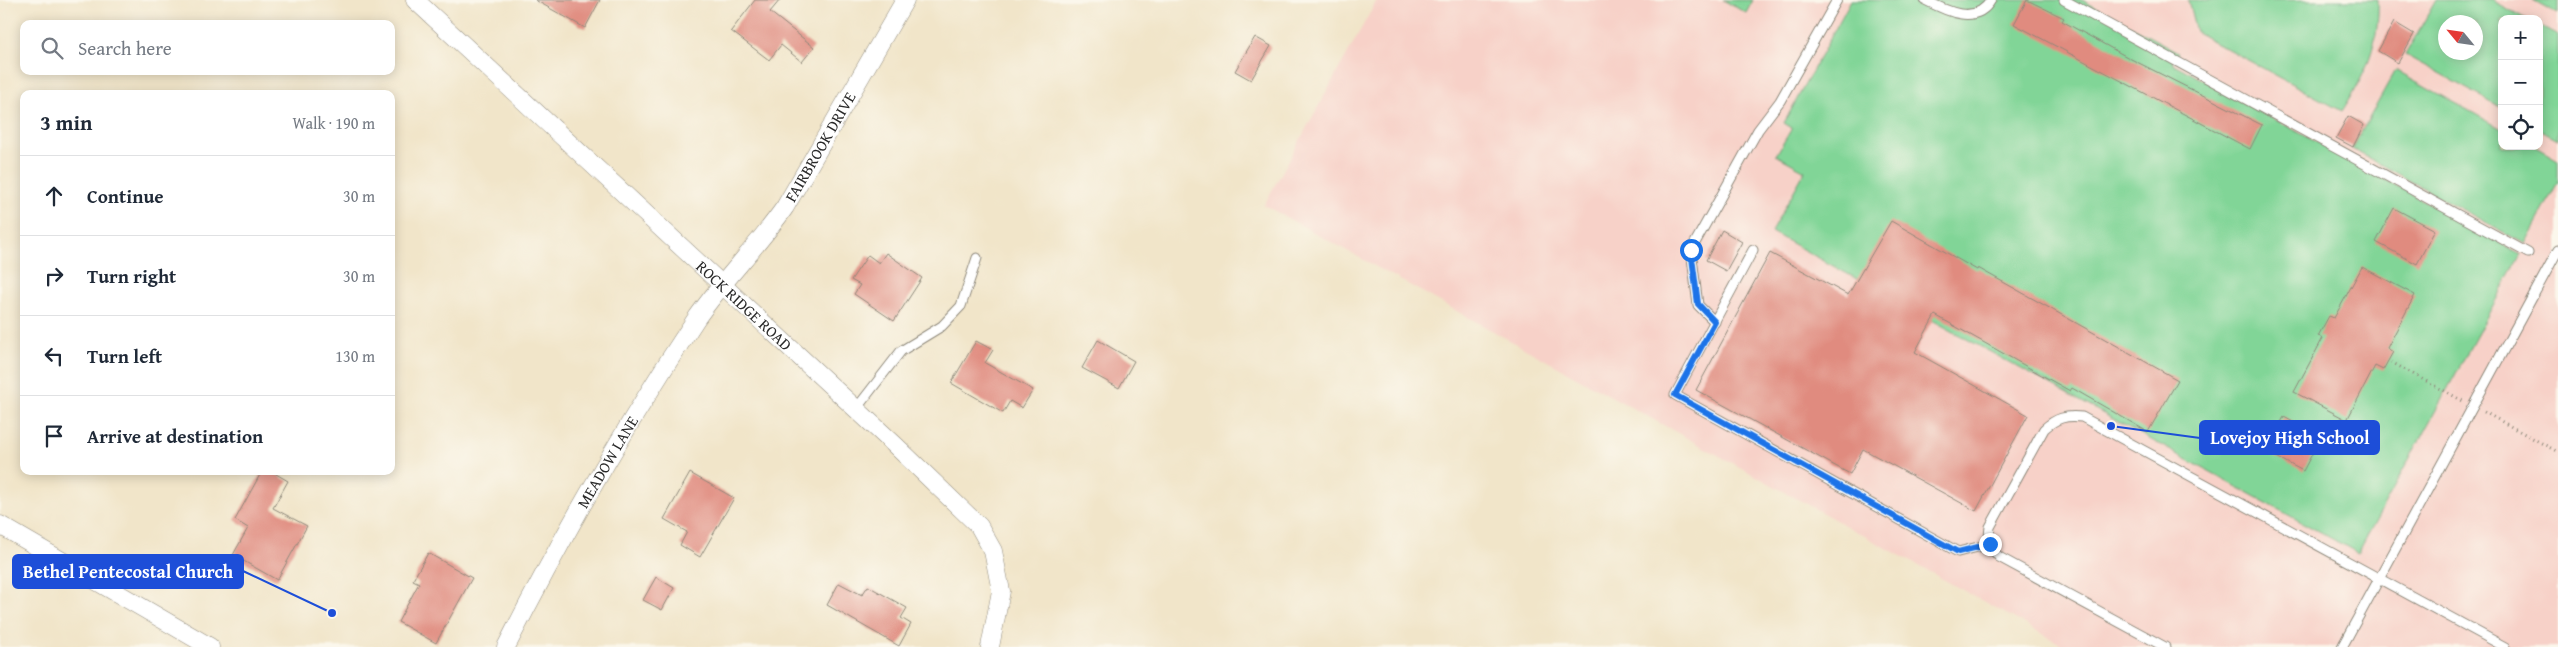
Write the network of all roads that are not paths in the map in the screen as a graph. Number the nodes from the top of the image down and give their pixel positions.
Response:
1 (415, 0) edge
2 (906, 0) edge
3 (1837, 0) edge
4 (1926, 0) edge
5 (1991, 0) edge
6 (2064, 0) edge
7 (1753, 250) dead end
8 (2558, 250) edge
9 (2528, 253) dead end
10 (977, 258) dead end
11 (722, 285) junction
12 (1715, 322) junction
13 (856, 409) junction
14 (0, 525) edge
15 (1990, 544) junction
16 (2380, 578) junction
17 (210, 647) edge
18 (506, 647) edge
19 (990, 647) edge
20 (2165, 647) edge
21 (2342, 647) edge
22 (2505, 647) edge

1 - 11 street, ROCK RIDGE ROAD
2 - 11 street, FAIRBROOK DRIVE
3 - 12 lane
4 - 5 lane
6 - 9 lane
7 - 12 lane
8 - 16 lane
10 - 13 lane
11 - 13 street, ROCK RIDGE ROAD
11 - 18 street, MEADOW LANE
12 - 15 lane
13 - 19 street, ROCK RIDGE ROAD
14 - 17 street
15 - 16 lane
15 - 20 lane
16 - 21 lane
16 - 22 lane

